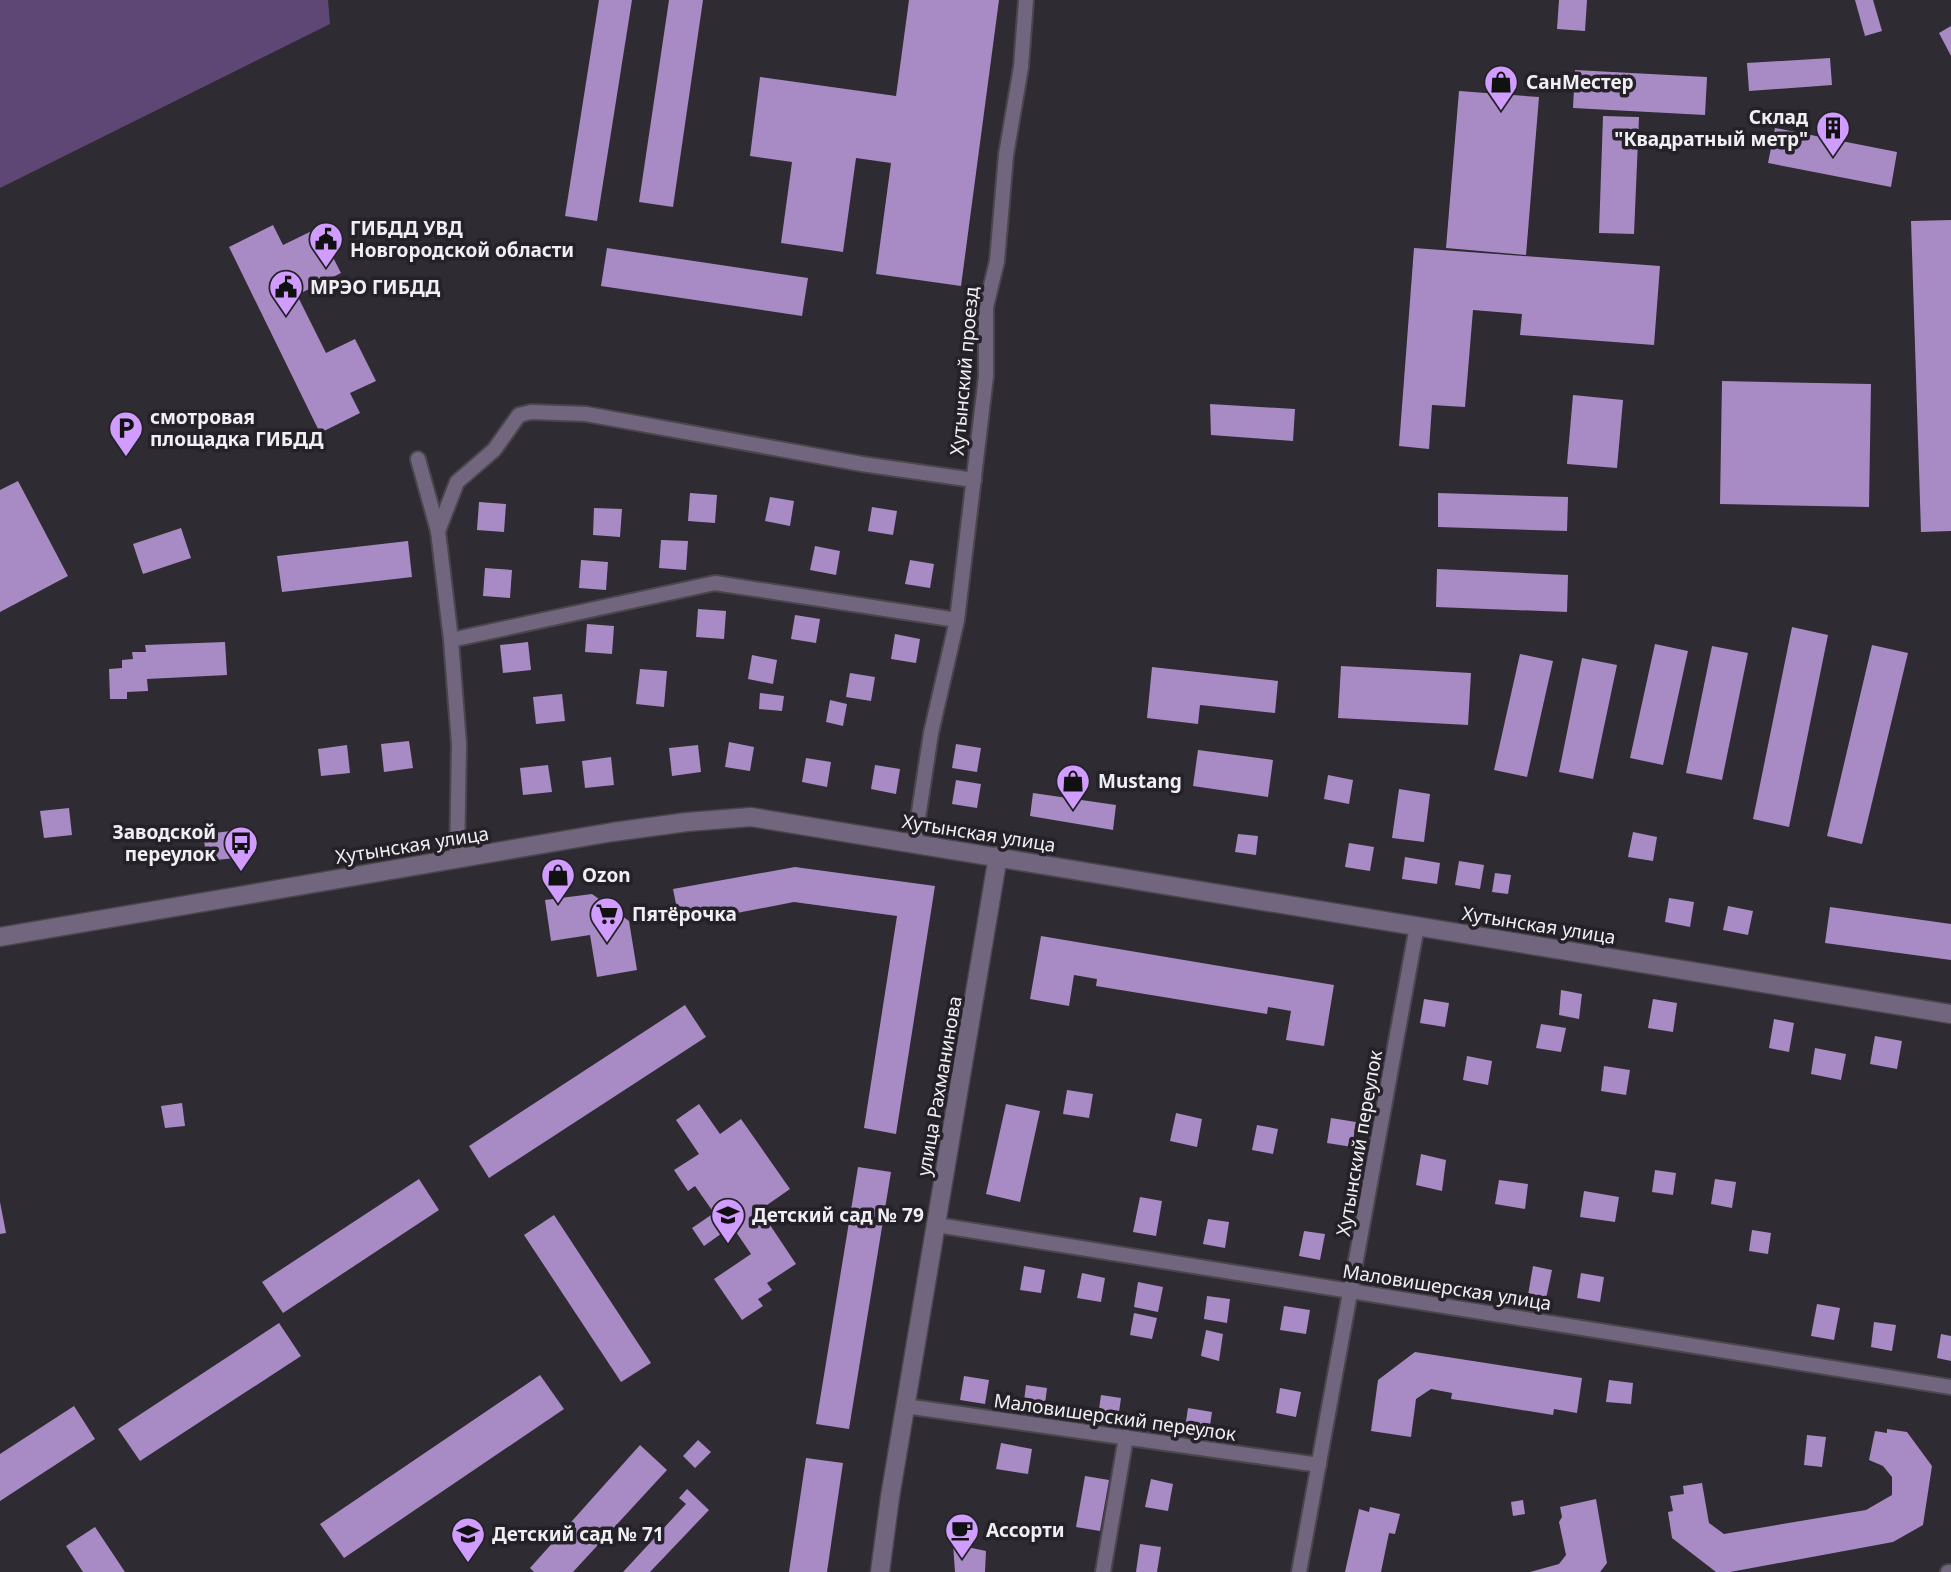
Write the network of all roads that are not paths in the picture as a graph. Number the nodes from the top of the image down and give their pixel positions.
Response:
1 (1026, 0) edge
2 (418, 459) dead end
3 (974, 480) junction
4 (438, 531) junction
5 (957, 620) junction
6 (451, 640) junction
7 (914, 845) junction
8 (998, 856) junction
9 (457, 860) junction
10 (1417, 926) junction
11 (0, 937) edge
12 (1951, 1014) edge
13 (937, 1225) junction
14 (1352, 1291) junction
15 (1951, 1387) edge
16 (905, 1406) junction
17 (1126, 1437) junction
18 (1319, 1465) junction
19 (880, 1572) edge
20 (1103, 1572) edge
21 (1299, 1572) edge

1 - 3 street, Хутынский проезд
2 - 4 street
3 - 4 street
3 - 5 street, Хутынский проезд
4 - 6 street
5 - 6 street
5 - 7 street, Хутынский проезд
6 - 9 street
7 - 8 street, Хутынская улица
7 - 9 street, Хутынская улица
8 - 10 street, Хутынская улица
8 - 13 street, улица Рахманинова
9 - 11 street, Хутынская улица
10 - 12 street, Хутынская улица
10 - 14 street, Хутынский переулок
13 - 14 street, Маловишерская улица
13 - 16 street, улица Рахманинова
14 - 15 street, Маловишерская улица
14 - 18 street, Хутынский переулок
16 - 17 street, Маловишерский переулок
16 - 19 street, улица Рахманинова
17 - 18 street, Маловишерский переулок
17 - 20 street
18 - 21 street, Хутынский переулок

